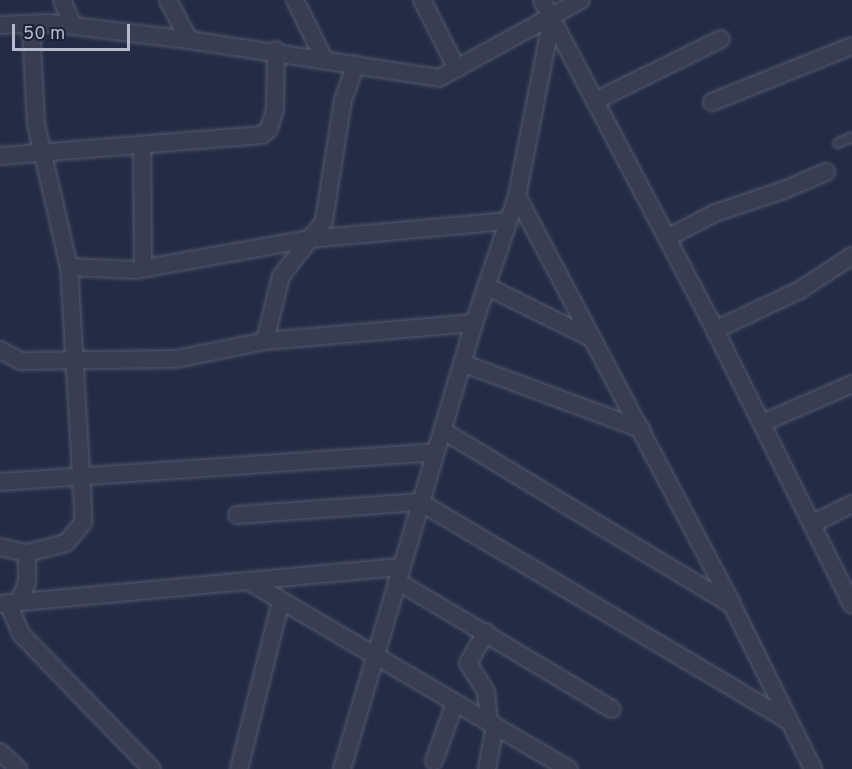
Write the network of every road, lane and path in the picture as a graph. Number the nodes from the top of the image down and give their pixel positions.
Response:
1 (62, 0) edge
2 (168, 0) edge
3 (295, 0) edge
4 (422, 0) edge
5 (542, 0) edge
6 (581, 0) edge
7 (552, 18) junction
8 (31, 24) junction
9 (0, 25) edge
10 (74, 26) junction
11 (721, 39) dead end
12 (189, 40) junction
13 (852, 46) edge
14 (276, 51) junction
15 (324, 59) junction
16 (356, 64) junction
17 (456, 69) junction
18 (597, 100) junction
19 (712, 102) dead end
20 (852, 137) edge
21 (838, 143) dead end
22 (142, 147) junction
23 (46, 151) junction
24 (0, 156) edge
25 (826, 171) dead end
26 (517, 196) junction
27 (508, 220) junction
28 (667, 238) junction
29 (309, 239) junction
30 (852, 256) edge
31 (69, 267) junction
32 (143, 268) junction
33 (486, 286) junction
34 (474, 323) junction
35 (716, 330) junction
36 (593, 339) junction
37 (265, 341) junction
38 (0, 350) edge
39 (73, 362) junction
40 (462, 363) junction
41 (852, 384) edge
42 (762, 423) junction
43 (641, 429) junction
44 (442, 430) junction
45 (435, 452) junction
46 (82, 475) junction
47 (0, 482) edge
48 (420, 502) junction
49 (852, 504) edge
50 (237, 515) dead end
51 (812, 524) junction
52 (0, 547) edge
53 (27, 553) junction
54 (399, 574) junction
55 (248, 581) junction
56 (281, 601) junction
57 (9, 603) edge
58 (732, 605) junction
59 (852, 605) edge
60 (486, 632) junction
61 (375, 655) junction
62 (455, 703) junction
63 (612, 709) dead end
64 (789, 721) junction
65 (492, 725) junction
66 (0, 752) edge
67 (434, 761) dead end
68 (18, 769) edge
69 (152, 769) edge
70 (239, 769) edge
71 (342, 769) edge
72 (487, 769) edge
73 (569, 769) edge
74 (813, 769) edge

1 - 10 street
2 - 12 street
3 - 15 street
4 - 17 street
5 - 7 street
6 - 7 street
7 - 17 street
7 - 18 street
7 - 26 street
8 - 9 street
8 - 10 street
8 - 23 street
10 - 12 street
11 - 18 street
12 - 14 street
13 - 19 street
14 - 15 street
14 - 22 street
15 - 16 street
16 - 17 street
16 - 29 street
18 - 28 street
20 - 21 lane
22 - 23 street
22 - 32 street
23 - 24 street
23 - 31 street
25 - 28 street
26 - 27 street
26 - 36 street
27 - 29 street
27 - 33 street
28 - 35 street
29 - 32 street
29 - 37 street
30 - 35 street
31 - 32 street
31 - 39 street
33 - 34 street
33 - 36 street
34 - 37 street
34 - 40 street
35 - 42 street
36 - 43 street
37 - 39 street
38 - 39 street
39 - 46 street
40 - 43 street
40 - 44 street
41 - 42 street
42 - 51 street
43 - 58 street
44 - 45 street
44 - 58 street
45 - 46 street
45 - 48 street
46 - 47 street
46 - 53 street
48 - 50 street
48 - 54 street
48 - 64 street
49 - 51 street
51 - 59 street
52 - 53 street
53 - 57 street
54 - 55 street
54 - 60 street
54 - 61 street
55 - 56 street
55 - 57 street
56 - 61 street
56 - 70 street
57 - 69 street
58 - 64 street
60 - 63 street
60 - 65 street
61 - 62 street
61 - 71 street
62 - 65 street
62 - 67 street
64 - 74 street
65 - 72 street
65 - 73 street
66 - 68 street

